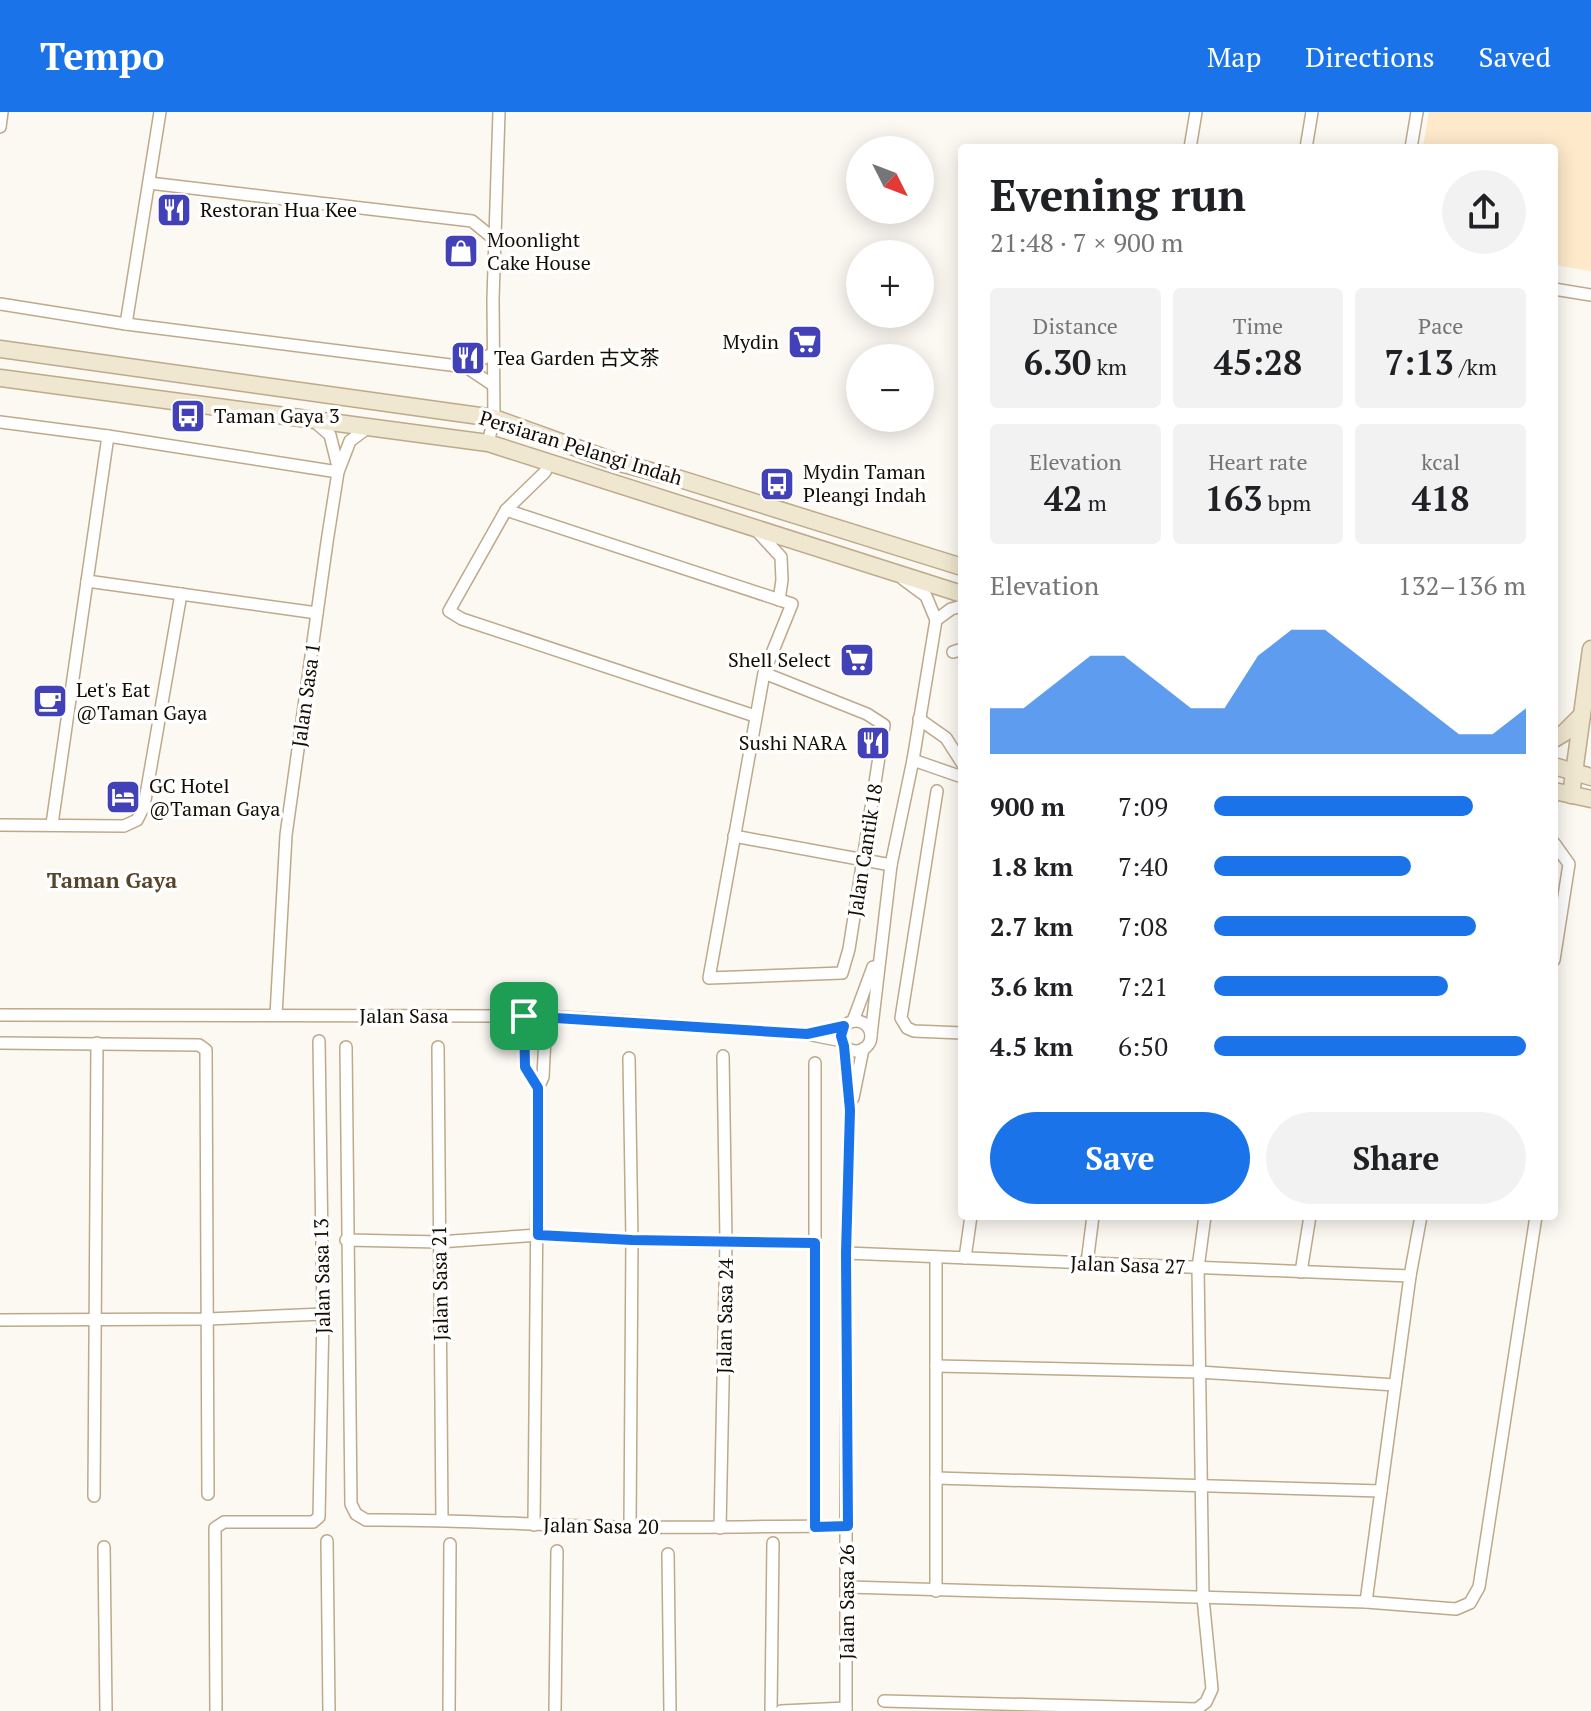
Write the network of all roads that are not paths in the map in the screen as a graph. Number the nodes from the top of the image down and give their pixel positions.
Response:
1 (2, 112) edge
2 (160, 112) edge
3 (499, 112) edge
4 (1196, 112) edge
5 (1312, 112) edge
6 (1417, 112) edge
7 (0, 127) edge
8 (1191, 144) edge
9 (1307, 144) edge
10 (1412, 144) edge
11 (149, 183) junction
12 (494, 210) junction
13 (472, 221) junction
14 (494, 239) junction
15 (1558, 290) edge
16 (1591, 295) edge
17 (0, 304) edge
18 (126, 324) junction
19 (2, 349) edge
20 (492, 354) junction
21 (466, 367) junction
22 (3, 380) edge
23 (493, 385) junction
24 (494, 418) junction
25 (314, 421) junction
26 (0, 422) edge
27 (366, 429) junction
28 (108, 436) junction
29 (488, 443) junction
30 (549, 462) junction
31 (338, 472) junction
32 (506, 510) junction
33 (755, 529) junction
34 (958, 566) edge
35 (897, 574) junction
36 (87, 581) junction
37 (958, 593) edge
38 (181, 594) junction
39 (779, 600) junction
40 (958, 607) edge
41 (317, 613) junction
42 (936, 620) junction
43 (1591, 649) edge
44 (764, 673) junction
45 (1582, 715) junction
46 (755, 716) junction
47 (919, 719) junction
48 (1558, 737) edge
49 (958, 757) edge
50 (913, 760) junction
51 (1558, 767) edge
52 (1574, 773) junction
53 (958, 776) edge
54 (1591, 777) edge
55 (937, 791) dead end
56 (1558, 792) edge
57 (1571, 795) junction
58 (1591, 799) edge
59 (52, 824) junction
60 (0, 825) edge
61 (734, 836) junction
62 (1558, 848) edge
63 (863, 861) junction
64 (891, 865) junction
65 (1558, 934) edge
66 (879, 951) junction
67 (0, 1015) edge
68 (276, 1015) junction
69 (524, 1016) junction
70 (546, 1016) junction
71 (848, 1024) junction
72 (958, 1033) edge
73 (807, 1034) junction
74 (871, 1035) junction
75 (319, 1041) dead end
76 (0, 1043) edge
77 (97, 1043) junction
78 (843, 1043) junction
79 (346, 1047) dead end
80 (438, 1047) dead end
81 (863, 1049) junction
82 (723, 1056) dead end
83 (629, 1058) dead end
84 (815, 1063) dead end
85 (538, 1088) junction
86 (850, 1110) junction
87 (970, 1220) edge
88 (1092, 1220) edge
89 (1204, 1220) edge
90 (1309, 1220) edge
91 (1420, 1220) edge
92 (1535, 1220) edge
93 (538, 1235) junction
94 (346, 1240) junction
95 (632, 1240) junction
96 (726, 1240) junction
97 (439, 1242) junction
98 (815, 1243) junction
99 (846, 1253) junction
100 (936, 1257) junction
101 (965, 1258) junction
102 (1087, 1263) junction
103 (1198, 1268) junction
104 (1301, 1272) junction
105 (1410, 1276) junction
106 (323, 1314) junction
107 (208, 1319) junction
108 (0, 1320) edge
109 (93, 1320) junction
110 (936, 1366) junction
111 (1199, 1372) junction
112 (1395, 1385) junction
113 (936, 1478) junction
114 (1201, 1485) junction
115 (1381, 1491) junction
116 (208, 1494) dead end
117 (94, 1496) dead end
118 (442, 1519) junction
119 (534, 1525) junction
120 (848, 1526) junction
121 (630, 1527) junction
122 (815, 1527) junction
123 (720, 1528) junction
124 (327, 1541) dead end
125 (773, 1543) dead end
126 (450, 1544) dead end
127 (104, 1547) dead end
128 (557, 1551) dead end
129 (668, 1554) dead end
130 (848, 1587) junction
131 (936, 1591) junction
132 (1203, 1598) junction
133 (1366, 1602) junction
134 (884, 1701) dead end
135 (1011, 1708) edge
136 (846, 1710) edge
137 (106, 1711) edge
138 (216, 1711) edge
139 (329, 1711) edge
140 (449, 1711) edge
141 (555, 1711) edge
142 (670, 1711) edge
143 (771, 1711) edge
144 (781, 1711) edge

1 - 7 street
2 - 11 street
3 - 12 street
4 - 8 street
5 - 9 street
6 - 10 street
11 - 13 street
11 - 18 street
12 - 13 street
12 - 14 street
13 - 14 street
14 - 20 street
15 - 16 street
17 - 18 street
18 - 21 street
19 - 24 main road, Persiaran Pelangi Indah
20 - 21 street
20 - 23 street
21 - 23 street
22 - 25 main road, Persiaran Pelangi Indah
23 - 24 street
24 - 29 street
24 - 34 main road, Persiaran Pelangi Indah
25 - 27 main road, Persiaran Pelangi Indah
25 - 31 street, Jalan Sasa 1
26 - 28 street
27 - 29 main road, Persiaran Pelangi Indah
27 - 31 street, Jalan Sasa 1
28 - 31 street
28 - 36 street
29 - 30 main road, Persiaran Pelangi Indah
30 - 32 street
30 - 33 main road, Persiaran Pelangi Indah
31 - 41 street, Jalan Sasa 1
32 - 39 street
32 - 46 street
33 - 35 main road, Persiaran Pelangi Indah
33 - 39 street
35 - 37 main road, Persiaran Pelangi Indah
35 - 42 street
36 - 38 street
36 - 59 street
38 - 41 street
38 - 59 street
39 - 44 street
40 - 42 street
41 - 68 street, Jalan Sasa 1
42 - 47 street
43 - 45 main road
44 - 46 street
44 - 63 street, Jalan Cantik 18
45 - 48 main road
45 - 52 main road
46 - 61 street
47 - 49 street
47 - 50 street
50 - 53 street
50 - 64 street
51 - 52 main road
52 - 54 main road
52 - 57 main road
55 - 72 street
56 - 57 main road
57 - 58 main road
59 - 60 street
61 - 63 street
61 - 63 street, Jalan Cantik 18
62 - 65 street
63 - 64 street
64 - 66 street
66 - 71 street
66 - 74 street
67 - 68 street, Jalan Sasa
68 - 69 street, Jalan Sasa
69 - 70 street, Jalan Sasa
69 - 85 street
70 - 73 street, Jalan Sasa
70 - 85 street
71 - 73 street, Jalan Sasa
71 - 74 street
71 - 78 street
73 - 78 street, Jalan Sasa
74 - 81 street
75 - 106 street, Jalan Sasa 13
76 - 77 street
77 - 107 street
77 - 109 street
78 - 81 street
78 - 86 street, Jalan Sasa 26
79 - 94 street
80 - 97 street, Jalan Sasa 21
81 - 86 street, Jalan Sasa 26
82 - 96 street, Jalan Sasa 24
83 - 95 street
84 - 98 street
85 - 93 street
86 - 99 street, Jalan Sasa 26
87 - 101 street
88 - 102 street
89 - 103 street
90 - 104 street
91 - 105 street
92 - 133 street
93 - 95 street
93 - 97 street
93 - 119 street
94 - 97 street
94 - 118 street, Jalan Sasa 20
95 - 96 street
95 - 121 street
96 - 98 street
96 - 123 street, Jalan Sasa 24
97 - 118 street, Jalan Sasa 21
98 - 122 street
99 - 100 street, Jalan Sasa 27
99 - 120 street, Jalan Sasa 26
100 - 101 street, Jalan Sasa 27
100 - 110 street
101 - 102 street, Jalan Sasa 27
102 - 103 street, Jalan Sasa 27
103 - 104 street, Jalan Sasa 27
103 - 111 street
104 - 105 street, Jalan Sasa 27
105 - 112 street
106 - 107 street
106 - 138 street, Jalan Sasa 13
107 - 109 street
107 - 116 street
108 - 109 street
109 - 117 street
110 - 111 street
110 - 113 street
111 - 112 street
111 - 114 street
112 - 115 street
113 - 114 street
113 - 131 street
114 - 115 street
114 - 132 street
115 - 133 street
118 - 119 street, Jalan Sasa 20
119 - 121 street, Jalan Sasa 20
120 - 122 street, Jalan Sasa 20
120 - 130 street, Jalan Sasa 26
121 - 123 street, Jalan Sasa 20
122 - 123 street, Jalan Sasa 20
124 - 139 street
125 - 143 street
126 - 140 street
127 - 137 street
128 - 141 street
129 - 142 street
130 - 131 street
130 - 136 street, Jalan Sasa 26
131 - 132 street
132 - 133 street
132 - 135 street
134 - 135 street
136 - 144 street

